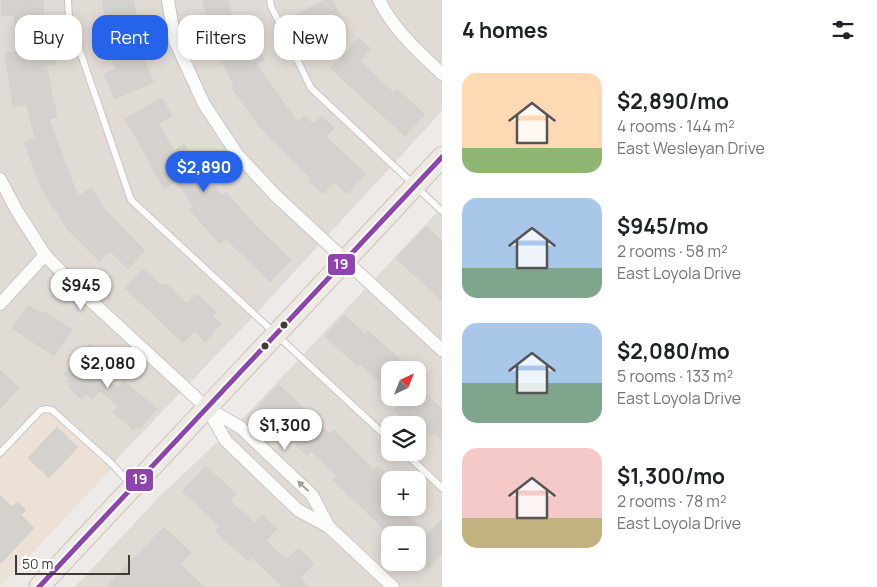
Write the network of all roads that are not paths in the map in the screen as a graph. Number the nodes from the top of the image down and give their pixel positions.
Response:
1 (68, 0) edge
2 (168, 0) edge
3 (270, 0) edge
4 (378, 0) edge
5 (442, 74) edge
6 (442, 157) edge
7 (0, 179) edge
8 (415, 186) junction
9 (442, 212) edge
10 (45, 255) junction
11 (346, 260) junction
12 (0, 304) edge
13 (276, 333) junction
14 (442, 350) edge
15 (206, 408) junction
16 (381, 432) edge
17 (0, 453) edge
18 (414, 461) edge
19 (133, 486) junction
20 (442, 488) edge
21 (329, 527) junction
22 (39, 587) edge
23 (393, 587) edge

1 - 13 lane
2 - 11 street
3 - 8 lane
4 - 5 street
6 - 8 main road
7 - 10 street
8 - 9 lane
8 - 11 main road
10 - 12 street
10 - 15 street
11 - 13 main road
11 - 14 street
13 - 15 main road
13 - 16 lane
15 - 19 main road
15 - 21 street
21 -> 15 street
17 - 19 lane
18 - 20 lane
19 - 22 main road
21 - 23 street

